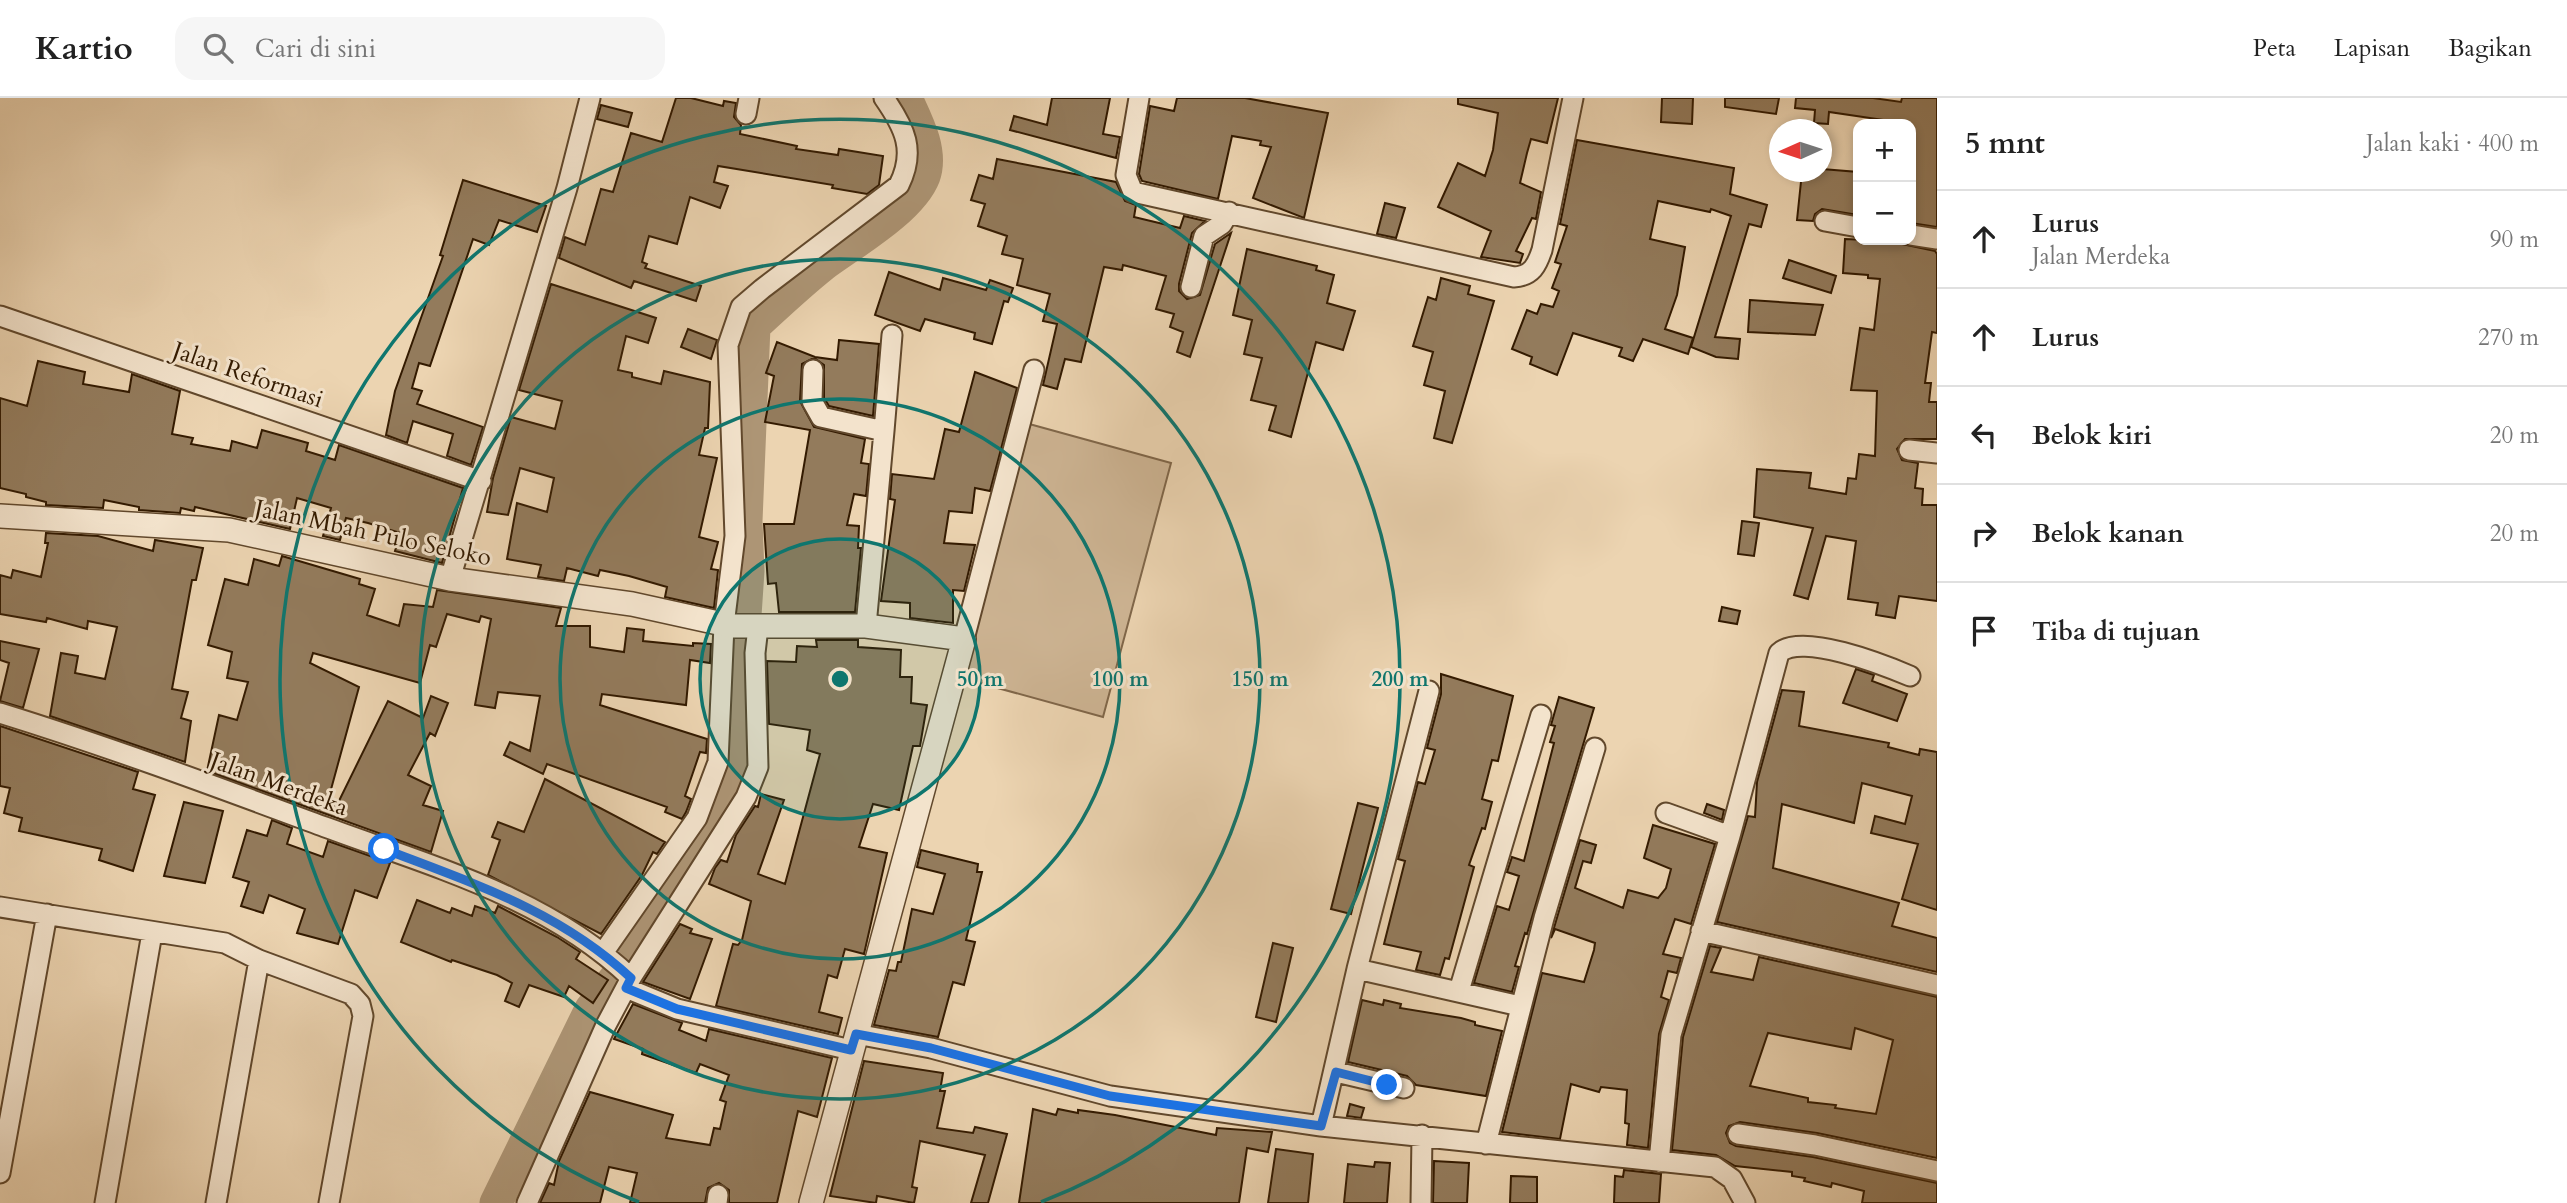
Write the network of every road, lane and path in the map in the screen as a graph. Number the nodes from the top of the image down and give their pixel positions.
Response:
1 (590, 98) edge
2 (884, 98) edge
3 (1139, 98) edge
4 (1573, 98) edge
5 (1229, 212) junction
6 (1825, 221) dead end
7 (1853, 226) edge
8 (1916, 236) edge
9 (1937, 239) edge
10 (1191, 287) dead end
11 (0, 316) edge
12 (892, 335) dead end
13 (813, 370) dead end
14 (1034, 370) dead end
15 (884, 431) junction
16 (1909, 450) dead end
17 (1937, 453) edge
18 (481, 481) junction
19 (0, 516) edge
20 (450, 579) junction
21 (741, 626) junction
22 (866, 626) junction
23 (964, 639) junction
24 (1909, 676) dead end
25 (1429, 691) dead end
26 (0, 713) edge
27 (1541, 715) dead end
28 (1595, 748) dead end
29 (1666, 813) dead end
30 (1730, 836) junction
31 (0, 907) edge
32 (47, 914) junction
33 (1701, 931) junction
34 (152, 933) junction
35 (606, 955) junction
36 (259, 960) junction
37 (1357, 969) junction
38 (628, 980) junction
39 (1937, 985) edge
40 (1459, 991) junction
41 (1520, 1006) junction
42 (853, 1042) junction
43 (1336, 1072) junction
44 (1404, 1088) dead end
45 (1321, 1126) junction
46 (1738, 1134) dead end
47 (1422, 1135) junction
48 (1486, 1144) junction
49 (1659, 1162) junction
50 (1937, 1171) edge
51 (0, 1173) edge
52 (105, 1203) edge
53 (216, 1203) edge
54 (329, 1203) edge
55 (527, 1203) edge
56 (811, 1203) edge
57 (1421, 1203) edge
58 (1745, 1203) edge

1 - 18 street
2 - 21 street
3 - 5 street
4 - 5 street
5 - 10 street
6 - 7 street
8 - 9 street
11 - 18 street, Jalan Reformasi
12 - 15 street
13 - 15 street
14 - 23 street
15 - 22 street
16 - 17 street
18 - 20 street
19 - 20 street, Jalan Mbah Pulo Seloko
20 - 21 street, Jalan Mbah Pulo Seloko
21 - 22 street, Jalan Mbah Pulo Seloko
21 - 35 street
21 - 38 street
22 - 23 street, Jalan Mbah Pulo Seloko
23 - 42 street
24 - 30 street
25 - 37 street
26 - 35 street, Jalan Merdeka
27 - 40 street
28 - 41 street
29 - 30 street
30 - 33 street
31 - 32 street
32 - 34 street
32 - 51 street
33 - 39 street
33 - 49 street
34 - 36 street
34 - 52 street
35 - 38 street, Jalan Merdeka
36 - 53 street
36 - 54 street
37 - 40 street
37 - 43 street
38 - 42 street, Jalan Merdeka
38 - 55 street
40 - 41 street
41 - 48 street
42 - 45 street, Jalan Merdeka
42 - 56 street
43 - 44 street
43 - 45 street
45 - 47 street, Jalan Merdeka
46 - 50 street
47 - 48 street, Jalan Merdeka
47 - 57 street
48 - 49 street, Jalan Merdeka
49 - 58 street, Jalan Merdeka

